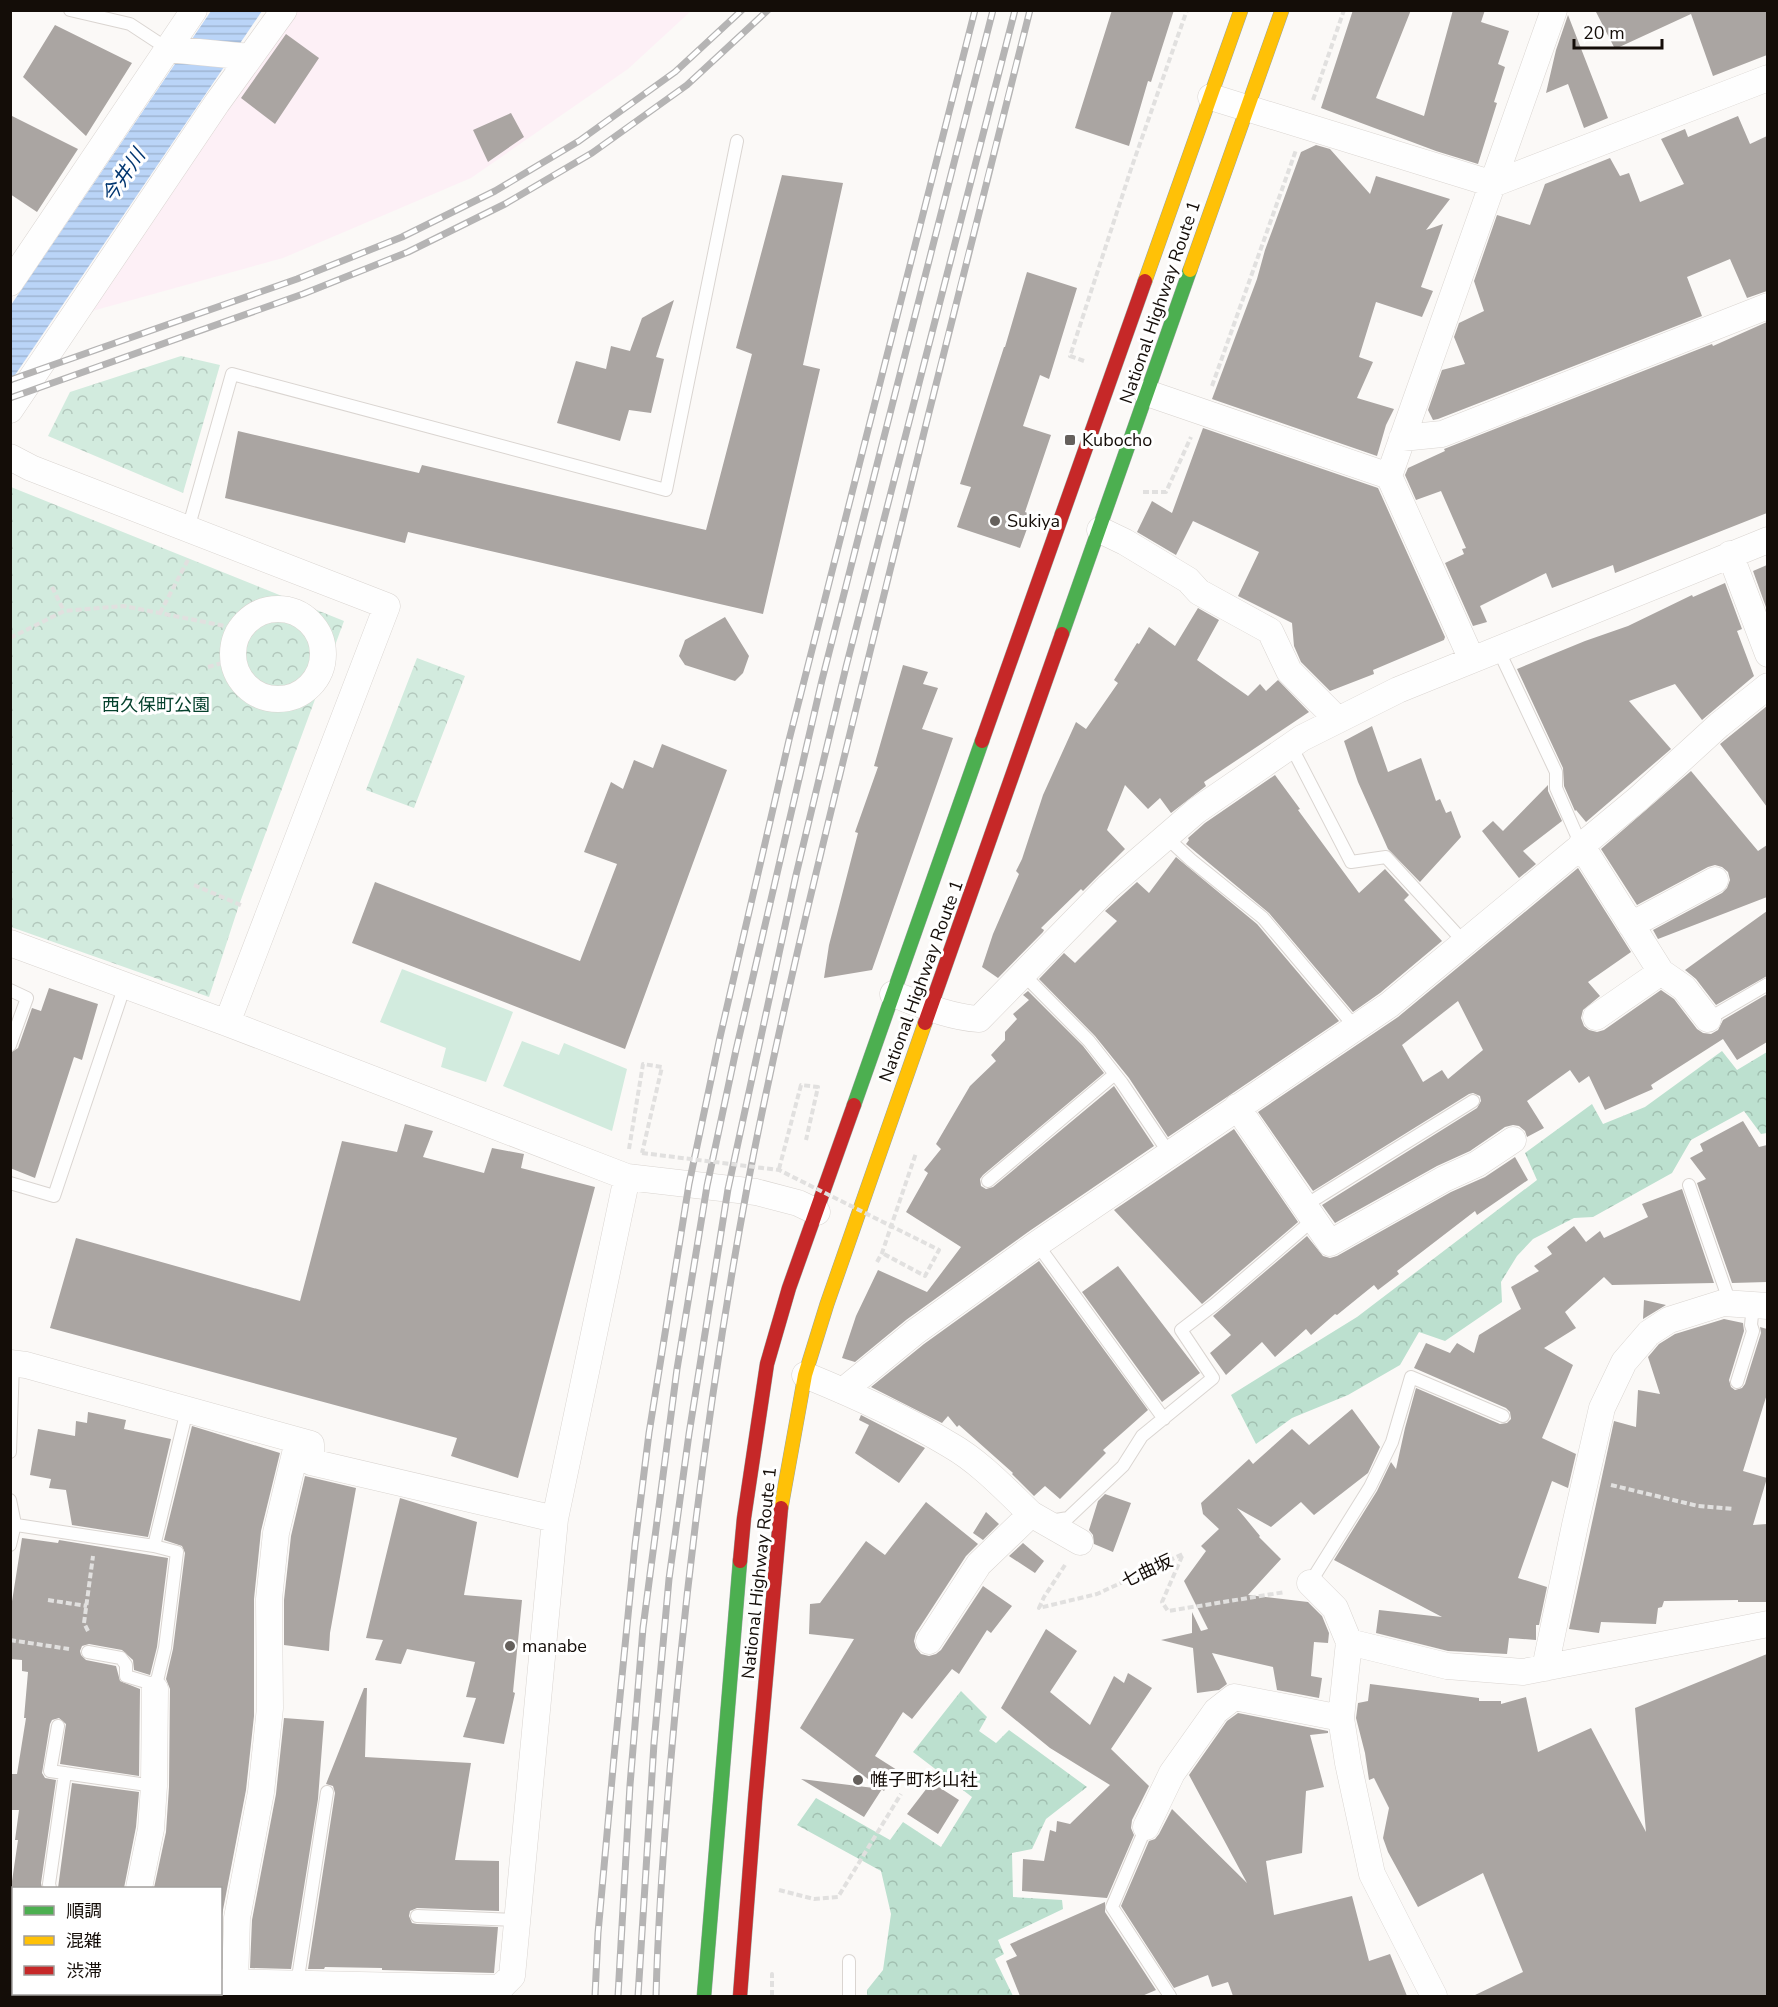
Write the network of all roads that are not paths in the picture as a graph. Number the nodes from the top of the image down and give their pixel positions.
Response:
1 (70, 10) edge
2 (194, 10) edge
3 (284, 10) edge
4 (1241, 10) edge
5 (1282, 10) edge
6 (1554, 10) edge
7 (168, 49) junction
8 (250, 57) junction
9 (1767, 78) edge
10 (1211, 97) junction
11 (1247, 109) junction
12 (736, 141) dead end
13 (1493, 184) junction
14 (10, 284) edge
15 (1767, 306) edge
16 (1147, 393) junction
17 (10, 410) edge
18 (1402, 438) junction
19 (10, 457) edge
20 (1389, 476) junction
21 (1100, 530) junction
22 (195, 531) junction
23 (1767, 540) edge
24 (1730, 554) junction
25 (1498, 649) junction
26 (1767, 654) edge
27 (1472, 660) junction
28 (220, 663) joint
29 (1767, 686) edge
30 (1338, 720) junction
31 (1290, 746) junction
32 (1166, 837) junction
33 (1581, 845) junction
34 (1715, 880) dead end
35 (1631, 925) junction
36 (1464, 942) junction
37 (12, 946) edge
38 (1661, 972) junction
39 (1023, 974) junction
40 (1767, 984) edge
41 (125, 985) junction
42 (10, 990) edge
43 (893, 994) junction
44 (930, 1008) junction
45 (1596, 1017) dead end
46 (1708, 1019) joint
47 (227, 1023) junction
48 (1355, 1027) junction
49 (10, 1045) edge
50 (1115, 1074) junction
51 (1473, 1101) dead end
52 (1237, 1107) junction
53 (1513, 1140) dead end
54 (1169, 1153) junction
55 (627, 1177) junction
56 (988, 1181) dead end
57 (10, 1183) edge
58 (1689, 1185) dead end
59 (816, 1212) junction
60 (1309, 1213) junction
61 (1037, 1244) junction
62 (1750, 1305) edge
63 (12, 1363) edge
64 (805, 1375) junction
65 (1737, 1382) dead end
66 (844, 1390) junction
67 (187, 1410) junction
68 (1503, 1416) dead end
69 (1164, 1419) junction
70 (298, 1440) junction
71 (10, 1452) edge
72 (10, 1500) edge
73 (1038, 1518) junction
74 (555, 1519) junction
75 (13, 1524) edge
76 (1080, 1542) road end
77 (10, 1545) edge
78 (154, 1546) junction
79 (1301, 1587) joint
80 (1767, 1624) edge
81 (929, 1641) dead end
82 (1349, 1642) junction
83 (88, 1652) road end
84 (1545, 1668) junction
85 (155, 1687) junction
86 (1341, 1718) junction
87 (58, 1726) dead end
88 (64, 1773) junction
89 (154, 1786) junction
90 (327, 1792) dead end
91 (1146, 1827) joint
92 (50, 1887) edge
93 (139, 1887) edge
94 (417, 1916) dead end
95 (518, 1920) junction
96 (849, 1961) dead end
97 (297, 1984) junction
98 (226, 1986) edge
99 (359, 1991) edge
100 (499, 1992) edge
101 (704, 1996) edge
102 (740, 1996) edge
103 (849, 1996) edge
104 (1170, 1996) edge
105 (1432, 1996) edge

1 - 7 lane
2 - 7 street
3 - 8 street
4 - 10 highway, National Highway Route 1
5 - 11 highway, National Highway Route 1
6 - 13 street
7 - 8 street
7 - 14 street
8 - 17 street
9 - 13 street
10 - 11 street
10 - 43 highway, National Highway Route 1
11 - 13 street
11 - 16 highway, National Highway Route 1
12 - 22 lane
13 - 18 street
15 - 18 street
16 - 20 street
16 - 21 highway, National Highway Route 1
18 - 20 street
19 - 22 street
20 - 27 street
21 - 30 street
21 - 44 highway, National Highway Route 1
22 - 47 street
23 - 24 street
24 - 25 street
24 - 26 street
25 - 27 street
25 - 33 lane
27 - 30 street
28 - 28 street
29 - 33 street
30 - 31 street
31 - 32 street
31 - 36 lane
32 - 39 street
32 - 48 lane
33 - 35 street
33 - 36 street
34 - 35 street
35 - 38 street
36 - 48 street
37 - 41 street
38 - 45 street
38 - 46 street
39 - 44 street
39 - 50 lane
40 - 46 lane
41 - 47 street
41 - 57 lane
42 - 49 lane
43 - 44 street
43 - 59 highway, National Highway Route 1
44 - 64 highway, National Highway Route 1
47 - 55 street
48 - 52 street
50 - 54 lane
50 - 56 lane
51 - 60 lane
52 - 54 street
52 - 60 street
53 - 60 street
54 - 61 street
55 - 59 street
55 - 74 street
58 - 62 lane
59 - 101 highway, National Highway Route 1
60 - 69 lane
61 - 66 street
61 - 69 lane
62 - 65 lane
62 - 84 street
63 - 67 street
63 - 71 lane
64 - 66 street
64 - 102 highway, National Highway Route 1
66 - 73 street
67 - 70 street
67 - 78 lane
68 - 79 lane
69 - 73 lane
70 - 74 street
70 - 98 street
72 - 75 lane
73 - 76 street
73 - 81 street
74 - 95 street
75 - 77 lane
75 - 78 lane
78 - 85 lane
79 - 82 street
80 - 84 street
82 - 84 street
82 - 86 street
83 - 85 lane
85 - 89 street
86 - 91 street
86 - 105 street
87 - 88 lane
88 - 89 lane
88 - 92 lane
89 - 93 street
90 - 97 lane
91 - 104 lane
94 - 95 lane
95 - 100 street
96 - 103 lane
97 - 98 street
97 - 99 street
99 - 100 street

